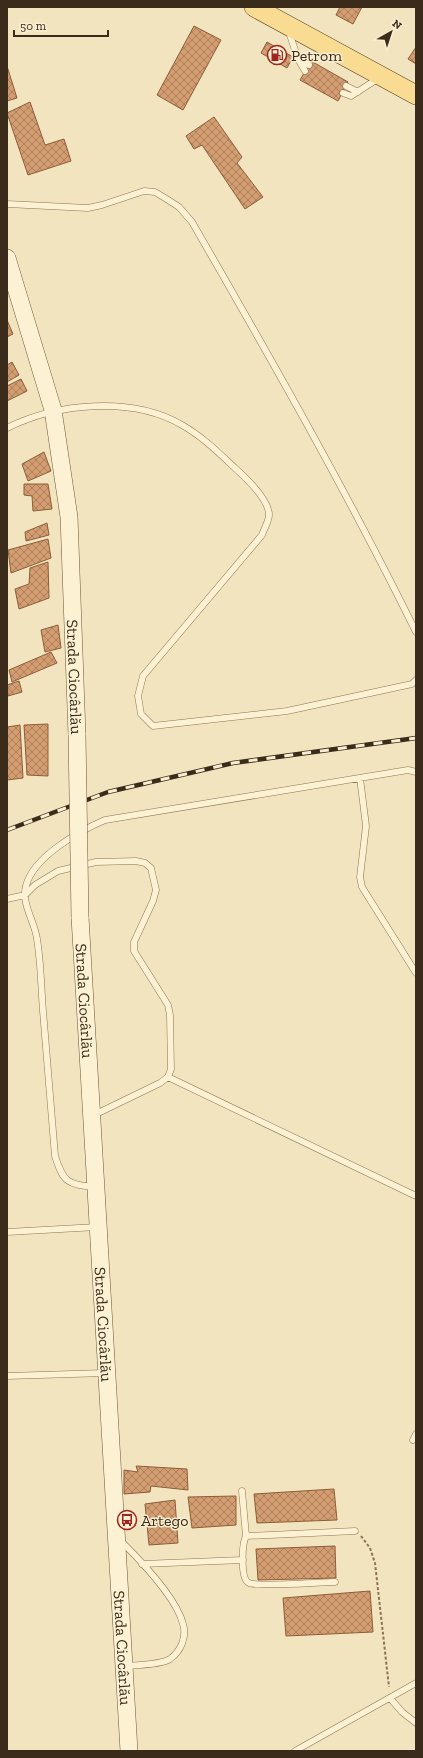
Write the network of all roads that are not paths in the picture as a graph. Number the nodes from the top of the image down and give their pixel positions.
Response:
1 (254, 7) edge
2 (287, 25) junction
3 (298, 59) junction
4 (309, 65) dead end
5 (305, 72) dead end
6 (382, 76) junction
7 (346, 86) dead end
8 (358, 92) junction
9 (343, 93) dead end
10 (416, 95) edge
11 (7, 204) edge
12 (7, 258) edge
13 (53, 410) junction
14 (7, 428) edge
15 (416, 632) edge
16 (416, 680) edge
17 (416, 772) edge
18 (360, 778) junction
19 (26, 895) junction
20 (7, 899) edge
21 (416, 973) edge
22 (168, 1076) junction
23 (93, 1116) junction
24 (97, 1188) junction
25 (416, 1196) edge
26 (100, 1227) junction
27 (7, 1232) edge
28 (107, 1372) junction
29 (7, 1376) edge
30 (242, 1490) dead end
31 (355, 1531) road end
32 (246, 1536) junction
33 (116, 1537) junction
34 (243, 1560) junction
35 (142, 1564) junction
36 (335, 1582) dead end
37 (125, 1666) junction
38 (416, 1683) edge
39 (390, 1698) junction
40 (416, 1723) edge
41 (129, 1751) edge
42 (295, 1751) edge

1 - 2 main road
2 - 3 lane
2 - 6 main road
3 - 4 lane
3 - 5 lane
6 - 8 lane
6 - 10 main road
7 - 8 lane
8 - 9 lane
11 - 15 lane
12 - 13 main road, Strada Ciocârlău
13 - 14 lane
13 - 16 lane
13 - 23 main road, Strada Ciocârlău, bridge
17 - 18 lane
18 - 19 lane
18 - 21 lane
19 - 20 lane
19 - 22 lane
19 - 24 lane
22 - 23 lane
22 - 25 lane
23 - 24 main road, Strada Ciocârlău
24 - 26 main road, Strada Ciocârlău
26 - 27 lane
26 - 28 main road, Strada Ciocârlău
28 - 29 lane
28 - 33 main road, Strada Ciocârlău
30 - 32 lane
31 - 32 lane
32 - 34 lane
33 - 35 lane
33 - 37 main road, Strada Ciocârlău
34 - 35 lane
34 - 36 lane
35 - 37 lane
37 - 41 main road, Strada Ciocârlău
38 - 39 lane
39 - 40 lane
39 - 42 lane

